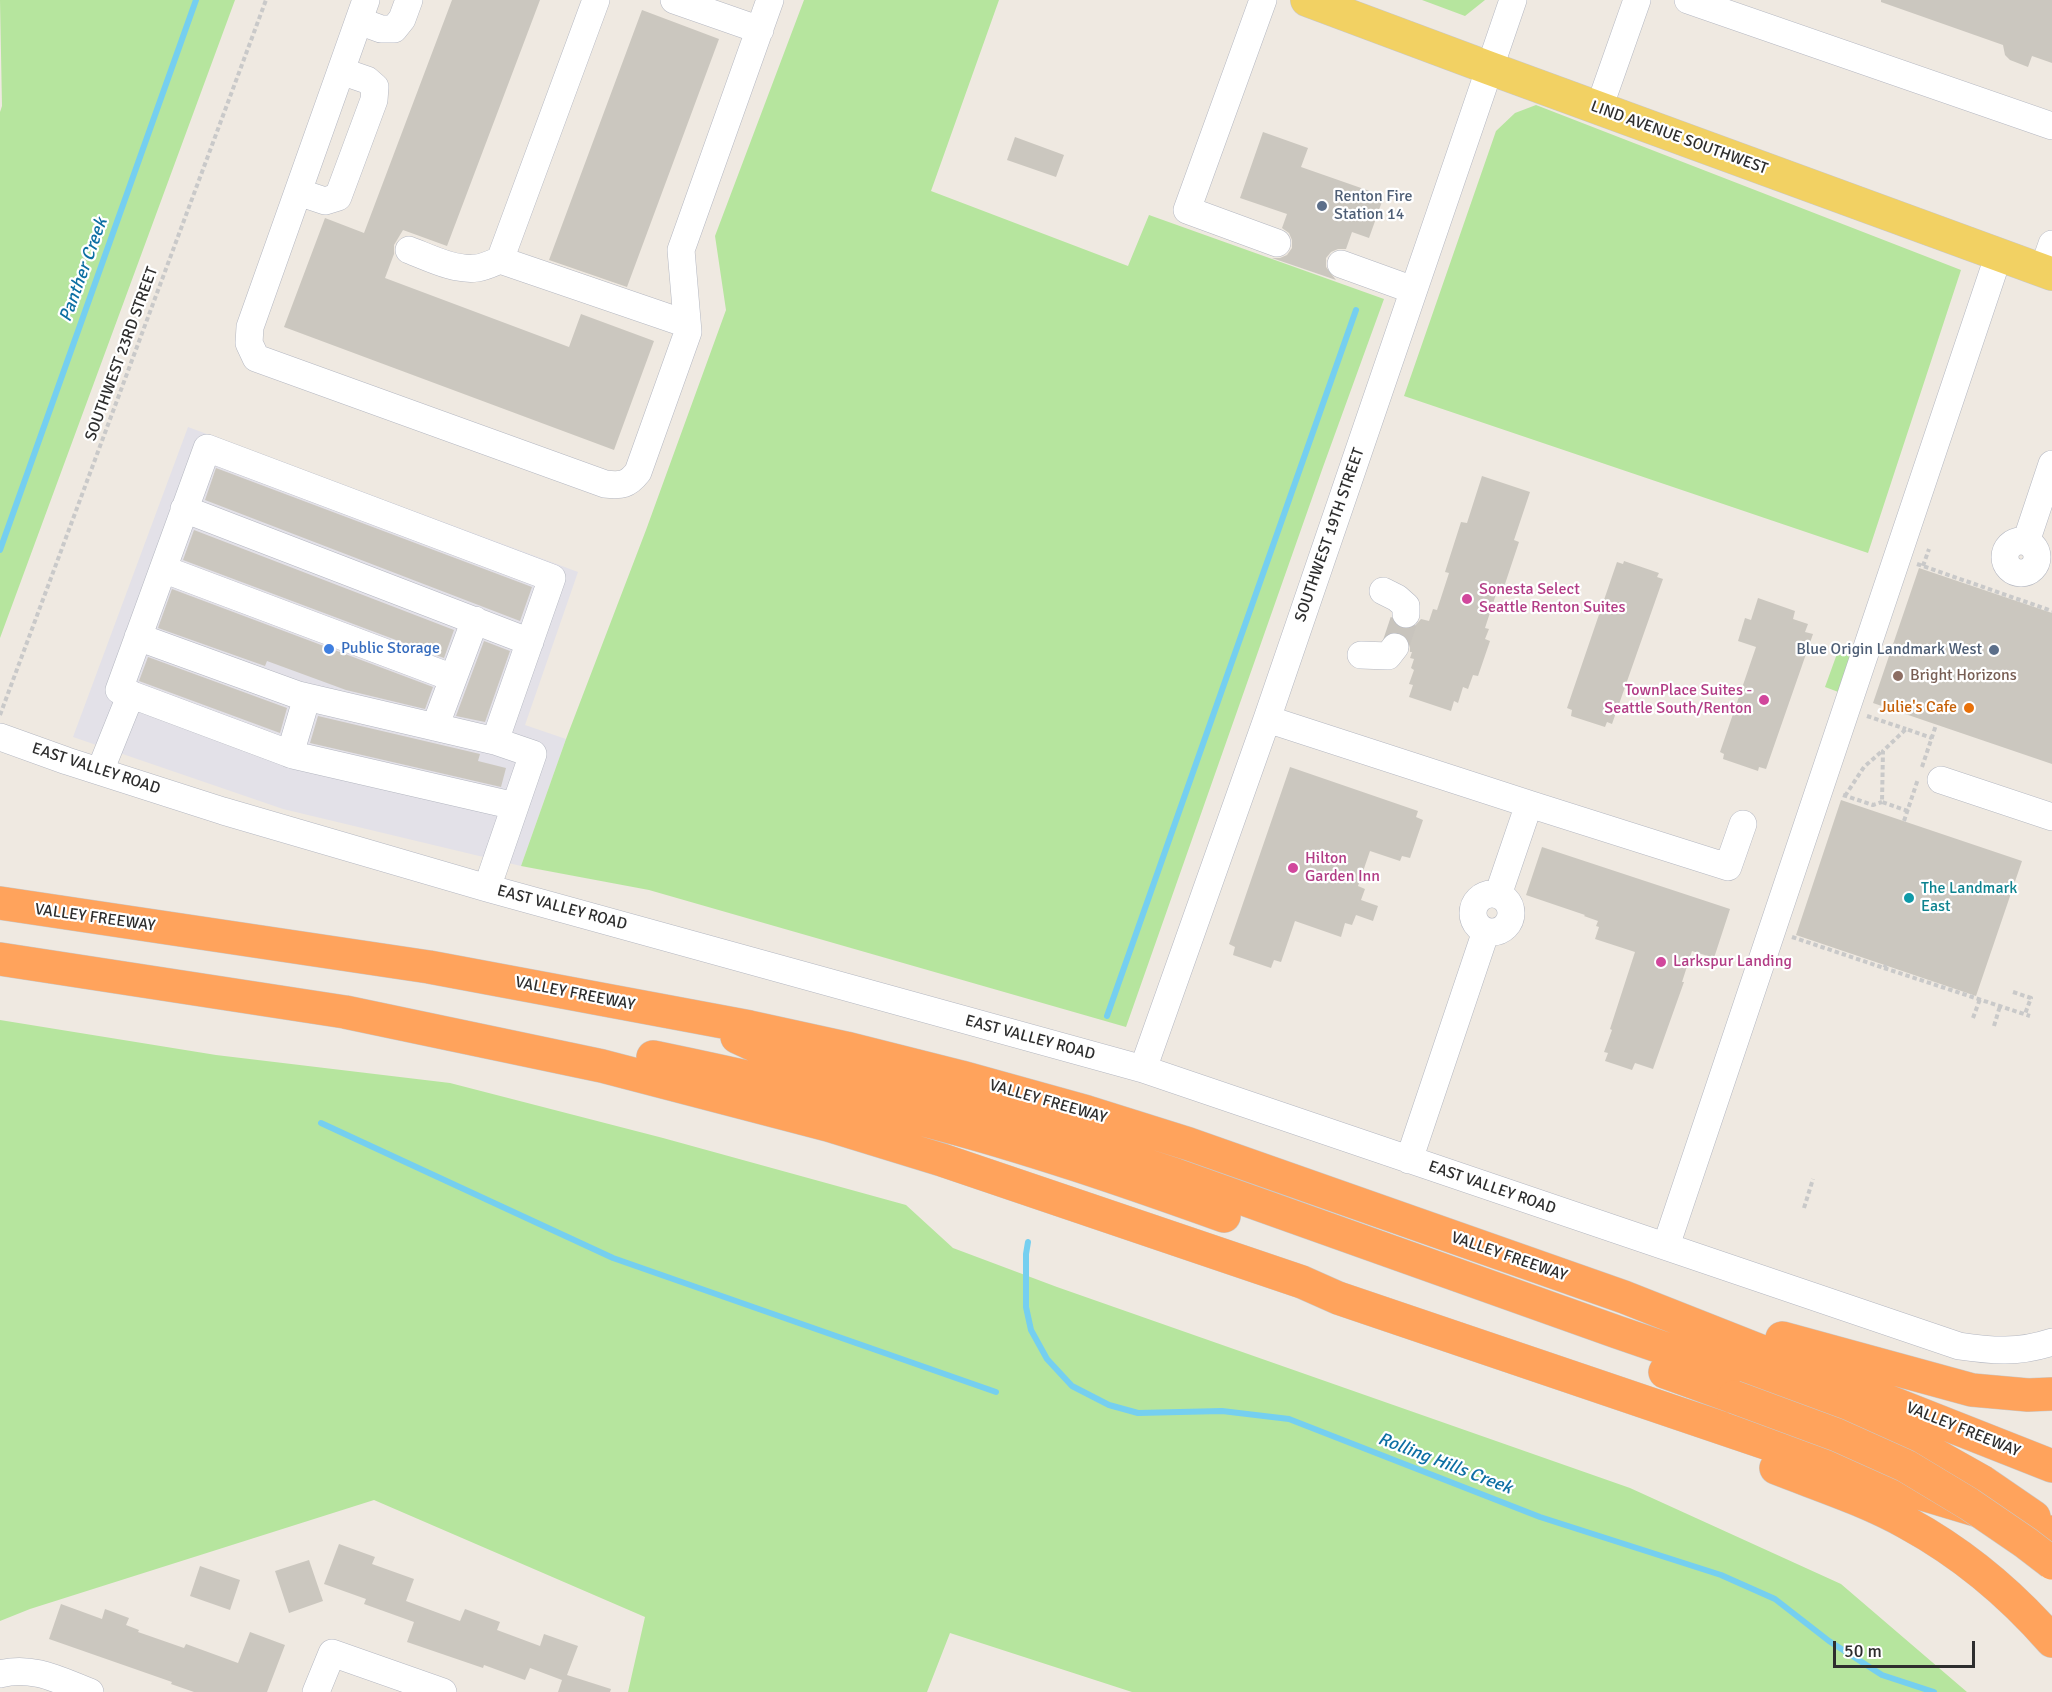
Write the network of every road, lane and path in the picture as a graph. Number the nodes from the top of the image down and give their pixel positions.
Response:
1 (266, 0) edge
2 (409, 0) edge
3 (596, 0) edge
4 (674, 0) edge
5 (771, 0) edge
6 (1263, 0) edge
7 (1307, 0) edge
8 (1513, 0) edge
9 (1637, 0) edge
10 (1688, 0) edge
11 (362, 10) edge
12 (760, 30) junction
13 (1489, 69) junction
14 (341, 71) junction
15 (1599, 108) junction
16 (2052, 126) edge
17 (298, 192) junction
18 (1277, 243) dead end
19 (409, 250) dead end
20 (1999, 254) junction
21 (500, 260) junction
22 (2049, 263) edge
23 (1341, 264) dead end
24 (1413, 290) junction
25 (687, 324) junction
26 (2052, 464) edge
27 (184, 509) junction
28 (2026, 542) dead end
29 (1929, 549) dead end
30 (1916, 564) dead end
31 (1923, 566) junction
32 (163, 569) junction
33 (1383, 591) dead end
34 (2012, 591) dead end
35 (2009, 596) junction
36 (2052, 611) edge
37 (1406, 614) dead end
38 (475, 620) junction
39 (138, 637) junction
40 (530, 642) junction
41 (1395, 647) dead end
42 (1361, 655) dead end
43 (453, 678) junction
44 (131, 694) junction
45 (307, 697) junction
46 (1864, 715) dead end
47 (0, 716) edge
48 (1267, 719) junction
49 (435, 727) junction
50 (1906, 729) junction
51 (0, 737) edge
52 (1932, 738) dead end
53 (495, 741) junction
54 (1883, 751) junction
55 (290, 754) junction
56 (100, 771) junction
57 (1941, 780) dead end
58 (1837, 793) dead end
59 (1845, 796) junction
60 (1882, 802) junction
61 (1529, 804) junction
62 (515, 806) junction
63 (1908, 811) dead end
64 (2052, 817) edge
65 (1743, 824) dead end
66 (487, 888) junction
67 (0, 903) edge
68 (1789, 936) dead end
69 (0, 959) edge
70 (2013, 992) dead end
71 (1980, 999) junction
72 (2000, 1006) junction
73 (345, 1012) junction
74 (695, 1016) junction
75 (1973, 1017) dead end
76 (1994, 1026) dead end
77 (1143, 1069) junction
78 (1409, 1160) junction
79 (1814, 1179) dead end
80 (1804, 1208) dead end
81 (1666, 1246) junction
82 (1338, 1298) junction
83 (1624, 1298) junction
84 (2052, 1342) edge
85 (1738, 1386) junction
86 (2052, 1394) edge
87 (2052, 1466) edge
88 (2052, 1532) edge
89 (2052, 1563) edge
90 (2052, 1641) edge
91 (0, 1674) edge
92 (90, 1692) edge
93 (316, 1692) edge
94 (443, 1692) edge

1 - 47 path, SOUTHWEST 23RD STREET
2 - 11 street
3 - 21 street
4 - 12 street
5 - 12 street
6 - 18 street
7 - 13 main road, LIND AVENUE SOUTHWEST
8 - 13 street, SOUTHWEST 19TH STREET
9 - 15 street
10 - 16 street
11 - 14 street
12 - 25 street
13 - 15 main road, LIND AVENUE SOUTHWEST
13 - 24 street, SOUTHWEST 19TH STREET
14 - 17 street
14 - 17 street
15 - 20 main road, LIND AVENUE SOUTHWEST
17 - 25 street
19 - 21 street
20 - 22 main road, LIND AVENUE SOUTHWEST
20 - 81 street
21 - 25 street
23 - 24 street
24 - 48 street, SOUTHWEST 19TH STREET
26 - 28 street
27 - 32 street
27 - 38 street
27 - 40 street
29 - 31 path
30 - 31 path
31 - 35 path
32 - 39 street
32 - 43 street
33 - 37 street
34 - 35 path
35 - 36 path
38 - 40 street
38 - 43 street
39 - 44 street
39 - 45 street
40 - 53 street
41 - 42 street
43 - 49 street
44 - 55 street
44 - 56 street
45 - 49 street
45 - 55 street
46 - 50 path
48 - 61 street
48 - 77 street, SOUTHWEST 19TH STREET
49 - 53 street
50 - 52 path
50 - 54 path
51 - 56 street, EAST VALLEY ROAD
53 - 62 street
54 - 59 path
54 - 60 path
55 - 62 street
56 - 66 street, EAST VALLEY ROAD
57 - 64 street
58 - 59 path
59 - 60 path
60 - 63 path
61 - 65 street
61 - 78 street
62 - 66 street
66 - 77 street, EAST VALLEY ROAD
67 - 74 highway, VALLEY FREEWAY
68 - 71 path
69 - 73 highway
70 - 72 path
71 - 72 path
71 - 75 path
72 - 76 path
73 - 82 highway
73 - 85 highway
74 - 83 highway, VALLEY FREEWAY
74 - 85 highway
77 - 78 street, EAST VALLEY ROAD
78 - 81 street, EAST VALLEY ROAD
79 - 80 path
81 - 84 street, EAST VALLEY ROAD
82 - 88 highway
82 - 90 highway
83 - 86 highway
83 - 87 highway, VALLEY FREEWAY
85 - 88 highway
85 - 89 highway, bridge
91 - 92 street
93 - 94 street

